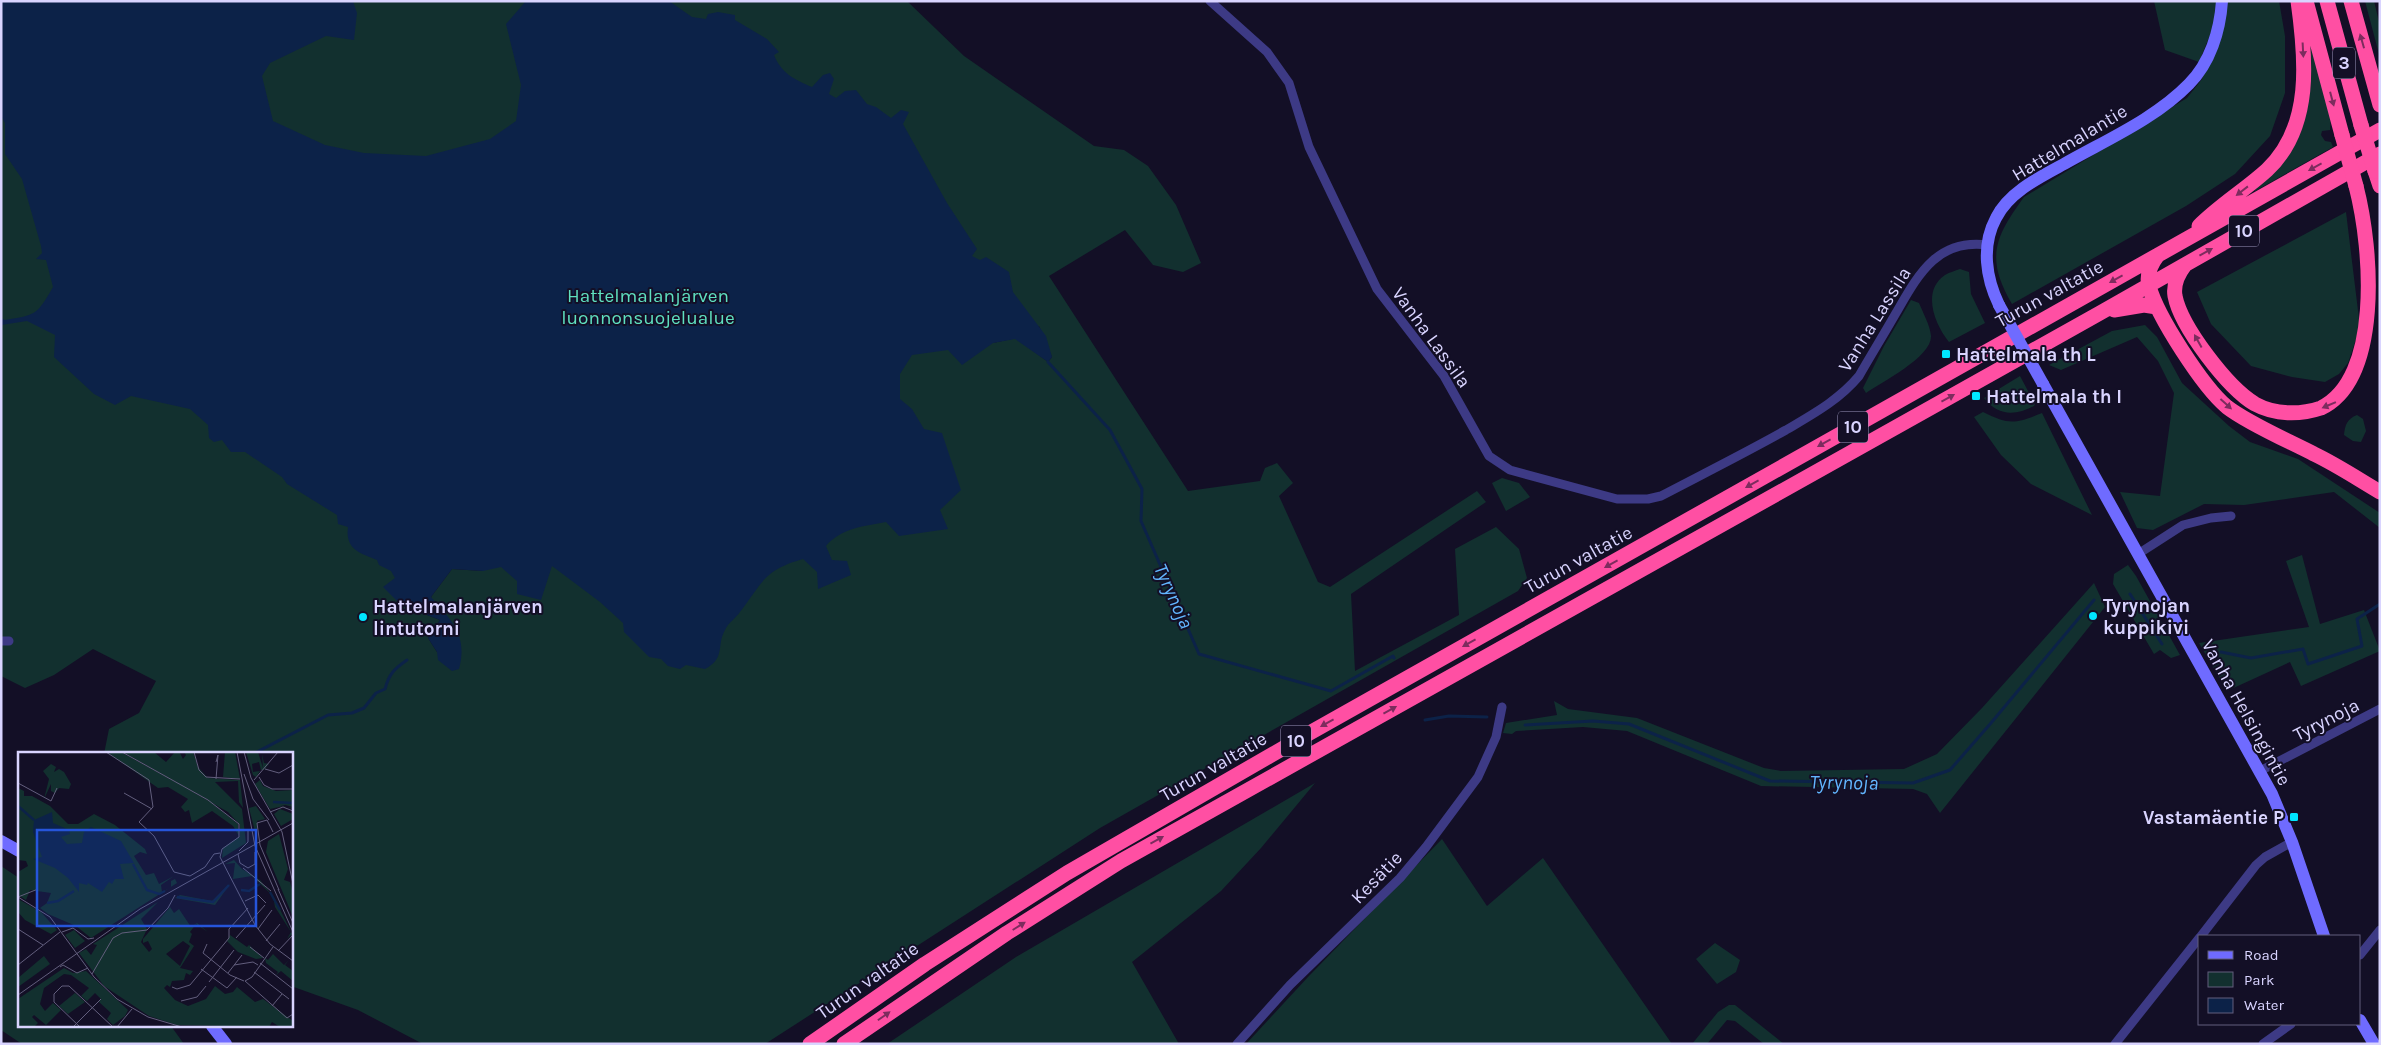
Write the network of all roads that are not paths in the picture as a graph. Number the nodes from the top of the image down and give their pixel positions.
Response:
1 (1210, 1) edge
2 (2222, 1) edge
3 (2298, 1) edge
4 (2306, 1) edge
5 (2327, 1) edge
6 (2351, 1) edge
7 (2380, 105) edge
8 (2380, 130) edge
9 (2380, 154) edge
10 (2380, 186) edge
11 (2179, 244) junction
12 (1988, 245) junction
13 (2158, 255) junction
14 (2187, 263) junction
15 (2148, 285) junction
16 (2158, 307) junction
17 (2100, 313) junction
18 (2042, 384) joint
19 (2380, 492) edge
20 (2230, 516) dead end
21 (2138, 554) junction
22 (1502, 708) dead end
23 (2380, 709) edge
24 (2260, 772) junction
25 (1, 841) edge
26 (2292, 842) junction
27 (18, 850) edge
28 (2380, 930) edge
29 (2202, 935) edge
30 (2324, 935) edge
31 (2198, 940) edge
32 (2361, 954) edge
33 (2361, 1022) edge
34 (2290, 1025) edge
35 (214, 1028) edge
36 (226, 1044) edge
37 (810, 1044) edge
38 (844, 1044) edge
39 (1237, 1044) edge
40 (2115, 1044) edge
41 (2263, 1044) edge
42 (2374, 1044) edge

1 - 12 street, Vanha Lassila
2 - 12 street, Hattelmalantie
3 -> 11 highway
4 -> 14 highway, bridge
5 - 10 highway, 3, bridge
7 -> 6 highway, 3
8 -> 11 highway, Turun valtatie / 10
14 -> 9 highway, Turun valtatie / 10
11 - 13 highway, Turun valtatie / 10
12 - 18 street, Hattelmalantie, bridge
13 - 15 highway
13 -> 37 highway, Turun valtatie / 10
14 - 15 highway, Turun valtatie / 10
15 - 16 highway
15 - 17 highway, Turun valtatie / 10
16 - 17 highway
16 -> 19 highway
38 -> 17 highway, Turun valtatie / 10
18 - 21 street, Vanha Helsingintie
20 - 21 street
21 - 24 street, Vanha Helsingintie
22 - 39 street, Kesätie
23 - 24 street, Tyrynoja
24 - 26 street, Vanha Helsingintie
25 - 27 street
26 - 29 street
26 - 30 street, Vanha Helsingintie
28 - 32 street
31 - 40 street
33 - 42 street
34 - 41 street
35 - 36 street

